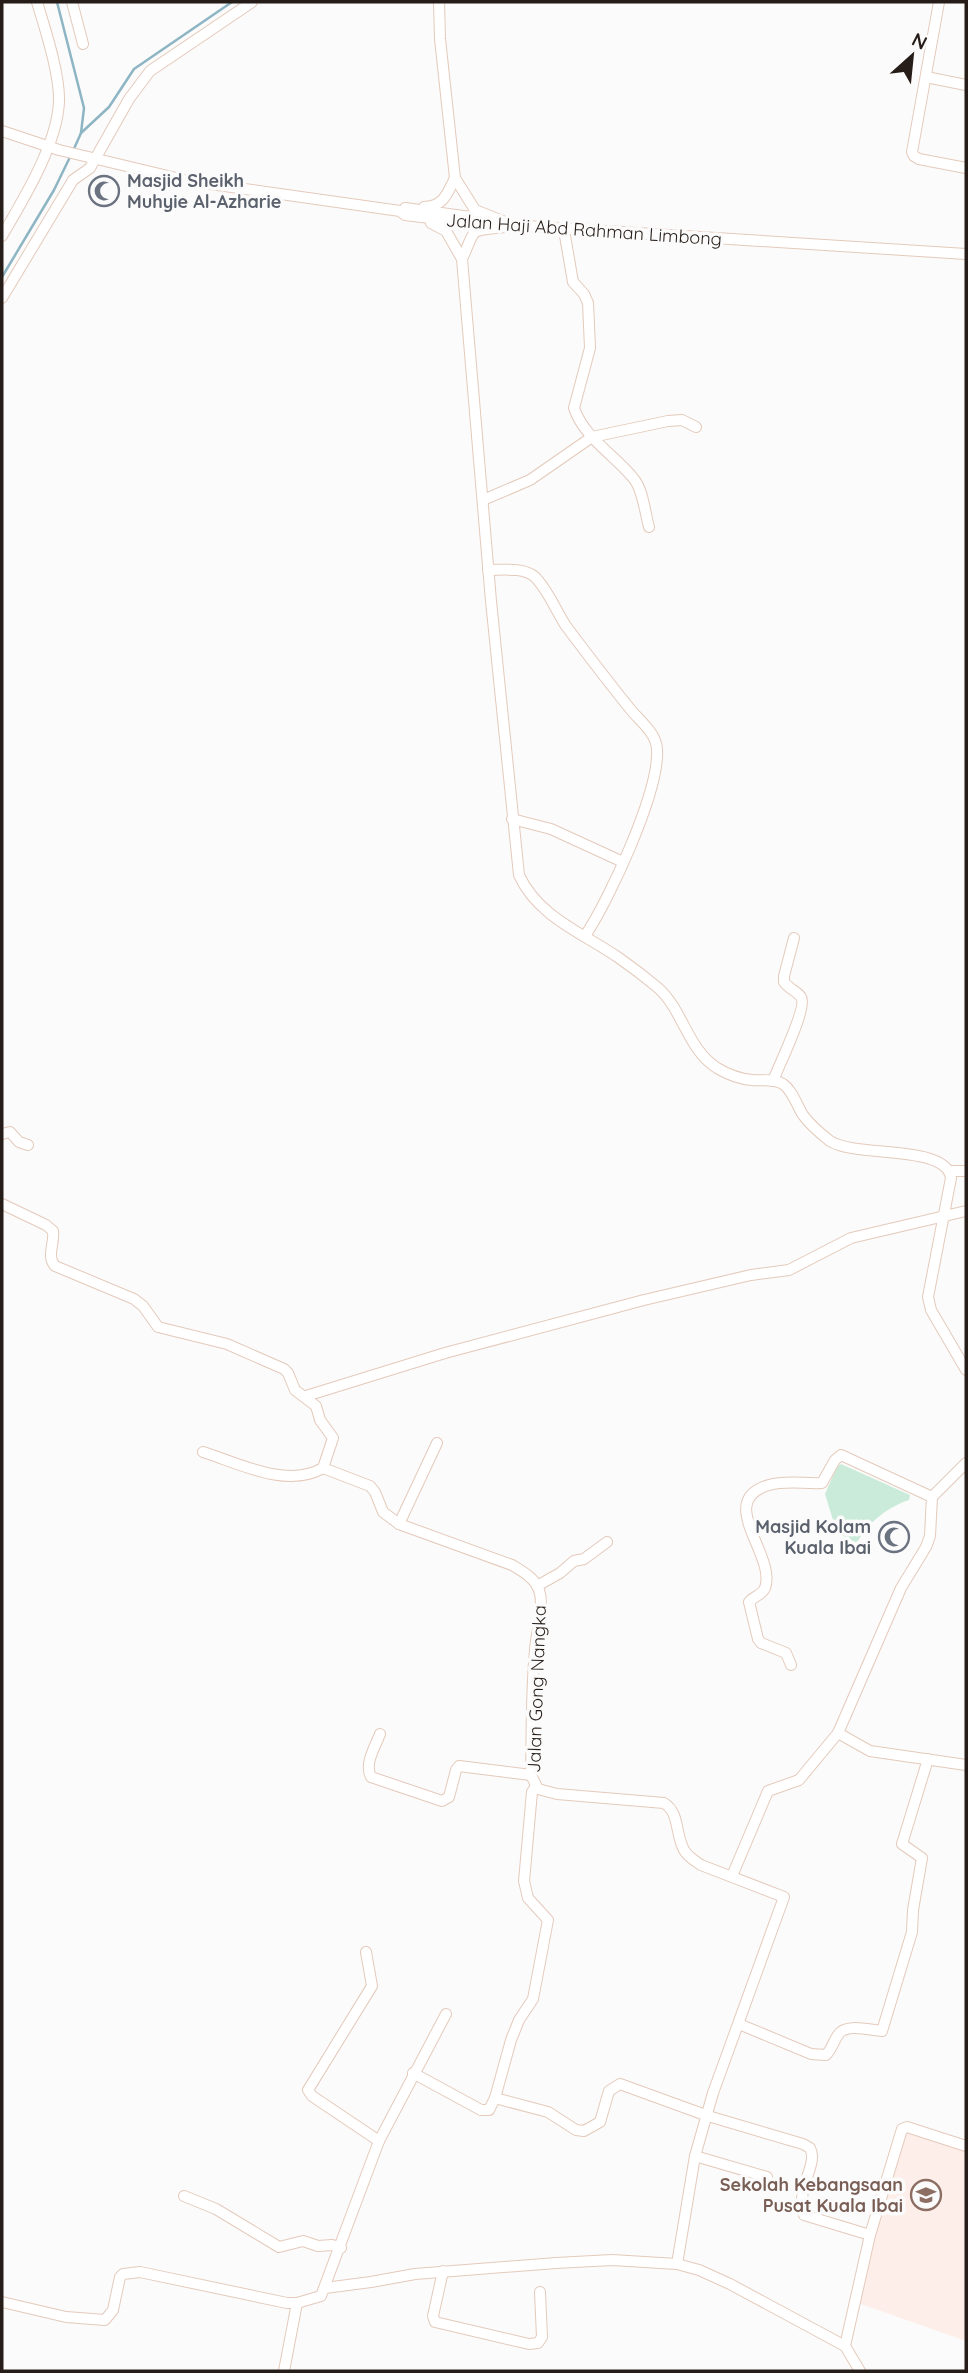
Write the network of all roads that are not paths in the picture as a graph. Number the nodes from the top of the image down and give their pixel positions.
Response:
1 (37, 2) edge
2 (72, 2) edge
3 (252, 2) edge
4 (439, 2) edge
5 (939, 2) edge
6 (83, 44) dead end
7 (926, 77) junction
8 (966, 85) edge
9 (2, 131) edge
10 (47, 147) junction
11 (90, 159) junction
12 (966, 168) edge
13 (455, 182) junction
14 (403, 211) junction
15 (458, 218) junction
16 (507, 225) junction
17 (564, 230) junction
18 (2, 236) edge
19 (966, 254) edge
20 (461, 255) junction
21 (2, 298) edge
22 (696, 427) dead end
23 (592, 437) junction
24 (483, 500) junction
25 (649, 527) dead end
26 (488, 570) junction
27 (512, 819) junction
28 (623, 862) junction
29 (585, 936) junction
30 (794, 938) dead end
31 (773, 1081) junction
32 (2, 1135) edge
33 (28, 1145) dead end
34 (950, 1171) junction
35 (966, 1171) edge
36 (2, 1204) edge
37 (966, 1211) edge
38 (942, 1218) junction
39 (966, 1370) edge
40 (306, 1396) junction
41 (437, 1443) dead end
42 (203, 1452) dead end
43 (966, 1463) edge
44 (327, 1469) junction
45 (932, 1497) junction
46 (399, 1524) junction
47 (607, 1542) dead end
48 (537, 1586) junction
49 (791, 1665) dead end
50 (838, 1733) junction
51 (380, 1734) dead end
52 (928, 1759) junction
53 (966, 1765) edge
54 (531, 1775) junction
55 (536, 1786) junction
56 (732, 1876) junction
57 (366, 1952) dead end
58 (446, 2014) dead end
59 (739, 2024) junction
60 (413, 2073) junction
61 (495, 2098) junction
62 (708, 2116) junction
63 (379, 2140) junction
64 (966, 2147) edge
65 (695, 2156) junction
66 (767, 2177) dead end
67 (184, 2196) dead end
68 (870, 2235) junction
69 (341, 2248) junction
70 (677, 2264) junction
71 (443, 2271) junction
72 (325, 2288) junction
73 (540, 2292) dead end
74 (2, 2302) edge
75 (297, 2303) junction
76 (845, 2346) junction
77 (284, 2371) edge
78 (860, 2371) edge

1 - 10 street
2 - 6 street
3 - 11 street
4 - 13 street
5 - 7 street
7 - 8 street
7 - 12 street
9 - 10 street
10 - 11 street
10 - 18 street
11 - 14 street
11 - 21 street
13 - 14 street
13 - 15 street
13 - 16 street
14 - 15 street, Jalan Haji Abd Rahman Limbong
14 - 20 street
15 - 16 street, Jalan Haji Abd Rahman Limbong
15 - 20 street
16 - 17 street, Jalan Haji Abd Rahman Limbong
16 - 20 street
17 - 19 street, Jalan Haji Abd Rahman Limbong
17 - 23 street
20 - 24 street
22 - 23 street
23 - 24 street
23 - 25 street
24 - 26 street
26 - 27 street
26 - 28 street
27 - 28 street
27 - 29 street
28 - 29 street
29 - 31 street
30 - 31 street
31 - 34 street
32 - 33 street
34 - 35 street
34 - 38 street
36 - 40 street
37 - 38 street
38 - 39 street
38 - 40 street
40 - 44 street
41 - 46 street
42 - 44 street
43 - 45 street
44 - 46 street
45 - 49 street
45 - 50 street
46 - 48 street, Jalan Gong Nangka
47 - 48 street
48 - 54 street, Jalan Gong Nangka
50 - 52 street
50 - 56 street
51 - 54 street
52 - 53 street
52 - 59 street
54 - 55 street, Jalan Gong Nangka
55 - 56 street, Jalan Gong Nangka
55 - 61 street
56 - 59 street, Jalan Gong Nangka
57 - 63 street
58 - 60 street
59 - 62 street, Jalan Gong Nangka
60 - 61 street
60 - 63 street
61 - 62 street
62 - 65 street, Jalan Gong Nangka
62 - 68 street
63 - 69 street
64 - 68 street
65 - 66 street
65 - 70 street, Jalan Gong Nangka
67 - 69 street
68 - 76 street
69 - 72 street
70 - 71 street
70 - 76 street
71 - 72 street
71 - 73 street
72 - 75 street
74 - 75 street
75 - 77 street
76 - 78 street

